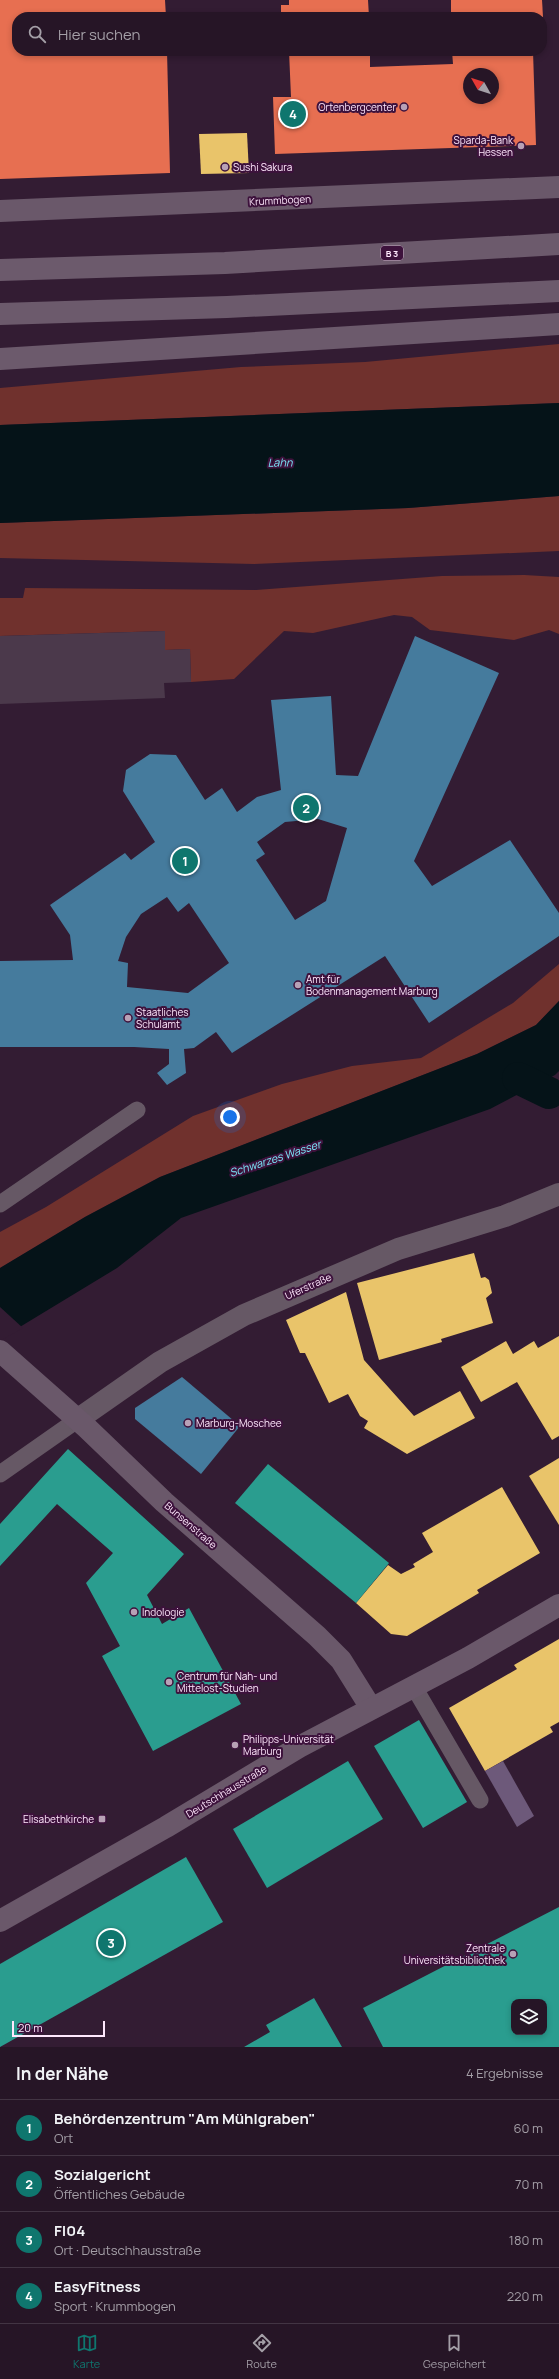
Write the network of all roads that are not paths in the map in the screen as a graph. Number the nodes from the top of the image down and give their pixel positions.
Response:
1 (559, 187) edge
2 (0, 210) edge
3 (559, 244) edge
4 (0, 270) edge
5 (559, 291) edge
6 (0, 314) edge
7 (559, 324) edge
8 (0, 359) edge
9 (136, 1110) dead end
10 (559, 1194) edge
11 (0, 1204) edge
12 (0, 1350) edge
13 (77, 1420) junction
14 (0, 1474) edge
15 (559, 1605) edge
16 (414, 1687) junction
17 (371, 1708) junction
18 (480, 1800) dead end
19 (0, 1921) edge

1 - 2 main road, Krummbogen
3 - 4 highway, B 3
5 - 6 highway
7 - 8 highway
9 - 11 lane
10 - 13 street, Uferstraße
12 - 13 main road, Bunsenstraße
13 - 14 lane
13 - 17 main road, Bunsenstraße
15 - 16 main road, Deutschhausstraße
16 - 17 main road, Deutschhausstraße
16 - 18 lane
17 - 19 main road, Deutschhausstraße

